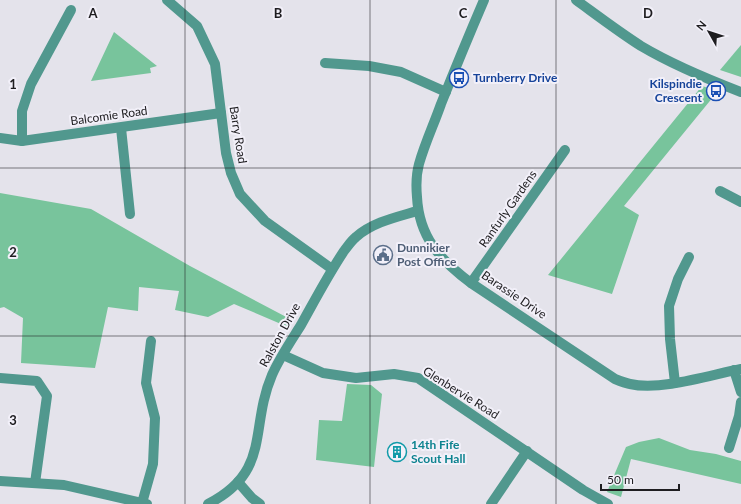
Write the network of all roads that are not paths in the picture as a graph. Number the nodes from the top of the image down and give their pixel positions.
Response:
1 (167, 0) edge
2 (484, 0) edge
3 (576, 0) edge
4 (71, 10) dead end
5 (325, 63) dead end
6 (446, 92) junction
7 (741, 92) edge
8 (221, 113) junction
9 (121, 128) junction
10 (0, 138) edge
11 (22, 142) junction
12 (565, 150) dead end
13 (720, 191) dead end
14 (741, 202) edge
15 (417, 211) junction
16 (130, 214) dead end
17 (688, 258) dead end
18 (332, 269) junction
19 (471, 283) junction
20 (151, 341) dead end
21 (283, 355) junction
22 (738, 369) edge
23 (0, 378) edge
24 (675, 383) junction
25 (741, 392) edge
26 (741, 402) edge
27 (729, 448) dead end
28 (527, 451) junction
29 (0, 481) edge
30 (238, 482) junction
31 (35, 483) junction
32 (144, 504) edge
33 (208, 504) edge
34 (260, 504) edge
35 (491, 504) edge
36 (608, 504) edge

1 - 8 street, Barry Road
2 - 6 street
3 - 7 street
4 - 11 street
5 - 6 street
6 - 15 street, Barassie Drive
8 - 9 street, Balcomie Road
8 - 18 street, Barry Road
9 - 11 street, Balcomie Road
9 - 16 street
10 - 11 street, Balcomie Road
12 - 19 street, Ranfurly Gardens
13 - 14 street
15 - 18 street, Ralston Drive
15 - 19 street, Barassie Drive
17 - 24 street
18 - 21 street, Ralston Drive
19 - 24 street, Barassie Drive
20 - 32 street
21 - 28 street, Glenbervie Road
21 - 30 street, Ralston Drive
22 - 24 street, Barassie Drive
22 - 25 street
23 - 31 street
26 - 27 street
28 - 35 street
28 - 36 street, Glenbervie Road
29 - 31 street
30 - 33 street, Ralston Drive
30 - 34 street
31 - 32 street

